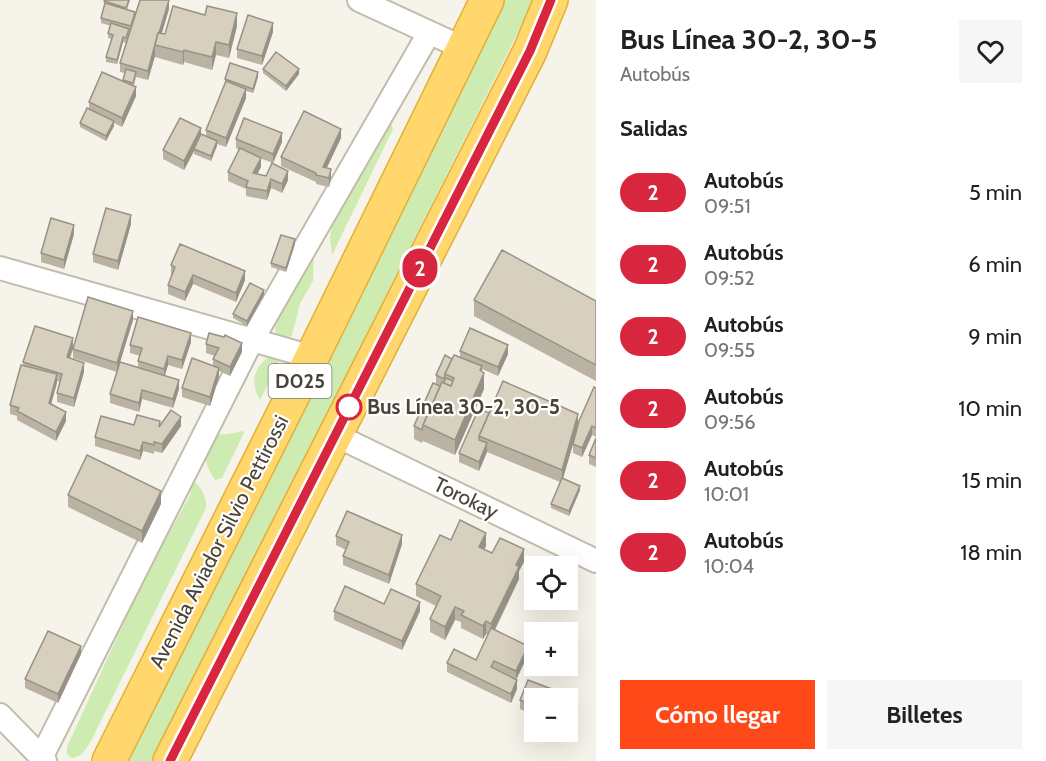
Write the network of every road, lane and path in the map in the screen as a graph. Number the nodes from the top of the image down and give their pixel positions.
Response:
1 (359, 0) edge
2 (487, 0) edge
3 (551, 0) edge
4 (429, 33) junction
5 (462, 48) junction
6 (0, 268) edge
7 (252, 340) junction
8 (312, 357) junction
9 (335, 435) junction
10 (596, 561) edge
11 (0, 715) edge
12 (43, 759) edge
13 (109, 761) edge
14 (170, 761) edge

1 - 4 street
2 - 5 highway, Avenida Aviador Silvio Pettirossi / D025
3 - 9 highway, D025
4 - 5 street
4 - 7 street
5 - 8 highway, Avenida Aviador Silvio Pettirossi / D025
6 - 7 street
7 - 8 street
7 - 12 street
8 - 13 highway, Avenida Aviador Silvio Pettirossi / D025
9 - 10 street, Torokay
9 - 14 highway, D025
11 - 12 street

